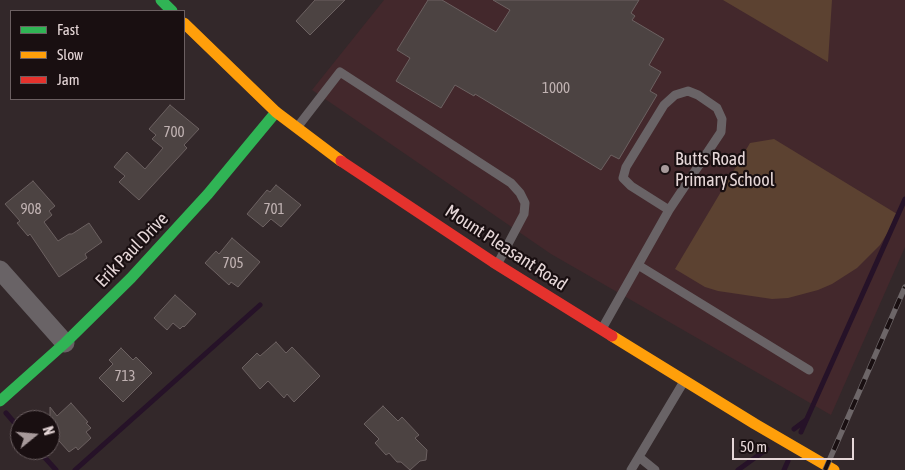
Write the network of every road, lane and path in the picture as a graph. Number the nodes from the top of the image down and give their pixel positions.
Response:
1 (161, 0) edge
2 (171, 10) edge
3 (185, 24) edge
4 (276, 112) junction
5 (297, 128) junction
6 (669, 210) junction
7 (497, 265) junction
8 (638, 265) junction
9 (0, 270) edge
10 (602, 329) junction
11 (65, 343) junction
12 (809, 370) dead end
13 (685, 380) junction
14 (0, 401) edge
15 (639, 456) junction
16 (631, 470) edge
17 (655, 470) edge
18 (834, 470) edge

1 - 2 main road
3 - 4 main road, Mount Pleasant Road
4 - 5 main road, Mount Pleasant Road
4 - 11 main road, Erik Paul Drive
5 - 7 main road, Mount Pleasant Road
5 - 7 lane
6 - 6 lane
6 - 8 lane
7 - 10 main road, Mount Pleasant Road
8 - 10 lane
8 - 12 lane
9 - 11 street
10 - 13 main road, Mount Pleasant Road
11 - 14 main road, Erik Paul Drive
13 - 15 lane
13 - 18 main road, Mount Pleasant Road
15 - 16 lane
15 - 17 lane

